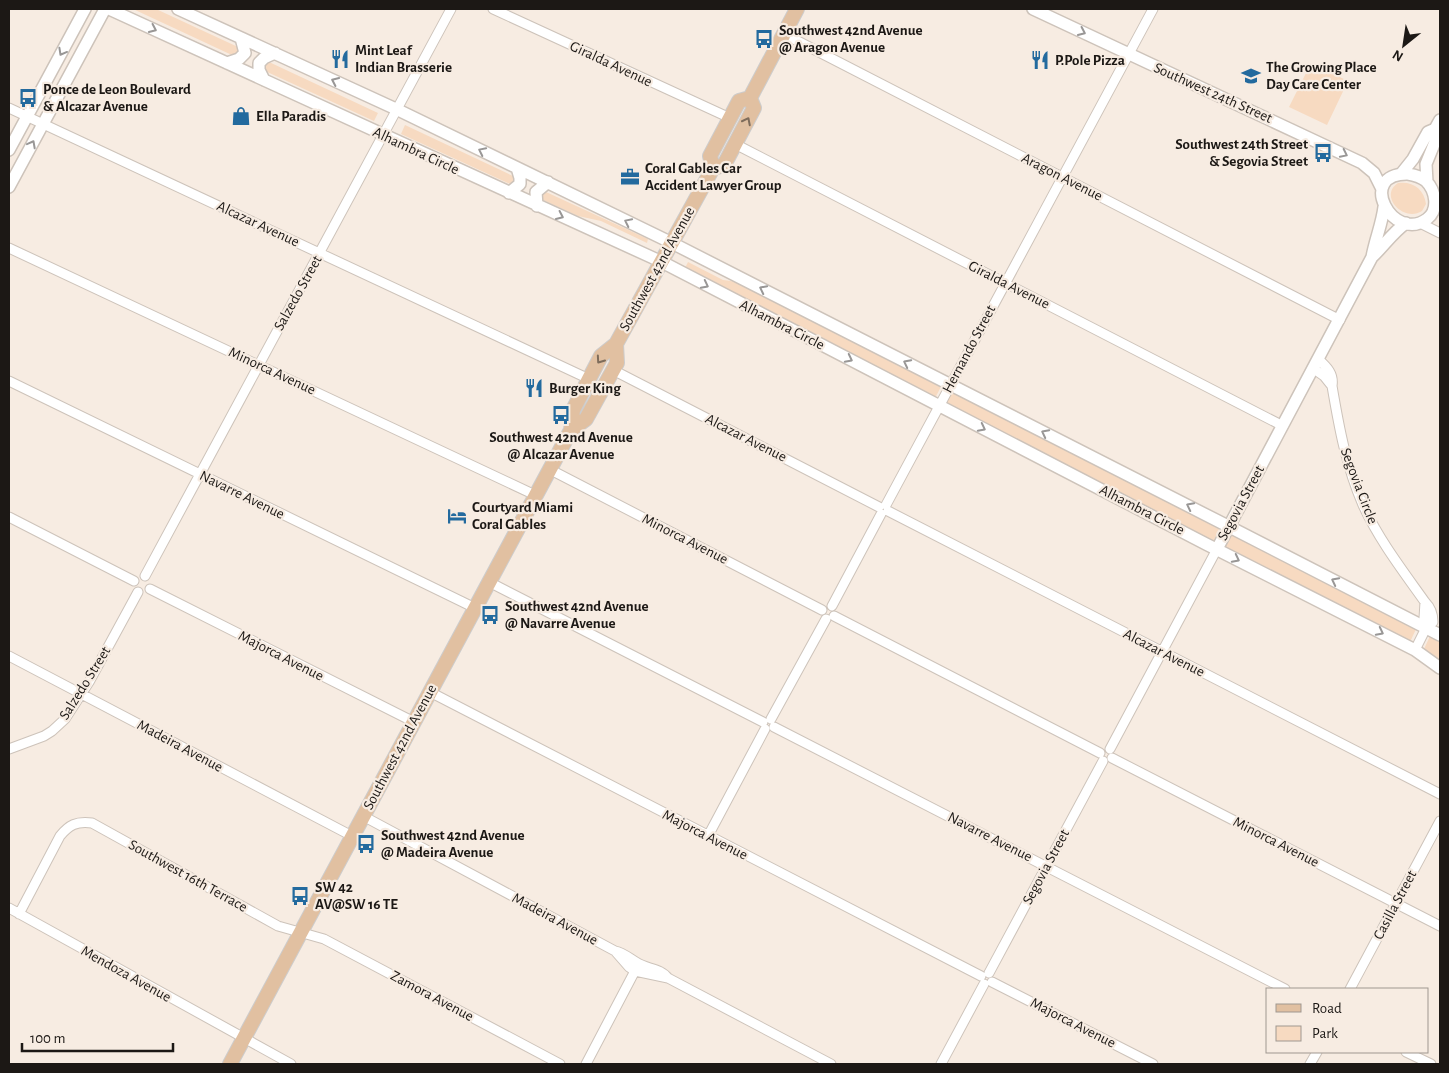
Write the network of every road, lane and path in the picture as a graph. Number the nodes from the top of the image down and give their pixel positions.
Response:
1 (85, 9) edge
2 (107, 9) edge
3 (178, 9) edge
4 (450, 9) edge
5 (493, 9) edge
6 (797, 9) edge
7 (1033, 9) edge
8 (1153, 9) edge
9 (784, 34) junction
10 (240, 38) junction
11 (275, 53) junction
12 (1128, 54) junction
13 (227, 63) junction
14 (264, 80) junction
15 (750, 98) junction
16 (9, 108) edge
17 (396, 109) junction
18 (27, 116) junction
19 (730, 118) junction
20 (42, 124) junction
21 (1438, 124) edge
22 (383, 136) junction
23 (735, 144) junction
24 (9, 150) edge
25 (718, 166) junction
26 (517, 168) junction
27 (1401, 174) junction
28 (1062, 178) junction
29 (548, 182) junction
30 (1427, 182) junction
31 (9, 186) edge
32 (1382, 189) junction
33 (508, 193) junction
34 (1436, 199) edge
35 (537, 206) junction
36 (1384, 207) junction
37 (1440, 217) edge
38 (1424, 221) junction
39 (1406, 223) junction
40 (1440, 233) edge
41 (672, 243) junction
42 (9, 248) edge
43 (320, 253) junction
44 (1372, 257) junction
45 (662, 262) junction
46 (1005, 283) junction
47 (1340, 320) junction
48 (616, 344) junction
49 (259, 364) junction
50 (1317, 364) junction
51 (613, 370) junction
52 (589, 379) junction
53 (9, 381) edge
54 (951, 385) junction
55 (939, 405) junction
56 (586, 419) junction
57 (1283, 426) junction
58 (570, 430) junction
59 (549, 469) junction
60 (200, 475) junction
61 (535, 495) junction
62 (884, 509) junction
63 (9, 517) edge
64 (1228, 526) junction
65 (1217, 549) junction
66 (145, 576) junction
67 (134, 581) junction
68 (489, 582) junction
69 (150, 589) junction
70 (138, 592) junction
71 (832, 606) junction
72 (475, 608) junction
73 (822, 610) junction
74 (830, 618) junction
75 (1426, 628) junction
76 (1440, 636) edge
77 (1415, 650) junction
78 (1162, 652) junction
79 (9, 656) edge
80 (1440, 668) edge
81 (430, 692) junction
82 (81, 694) junction
83 (414, 722) junction
84 (768, 724) junction
85 (9, 750) edge
86 (1106, 755) junction
87 (1440, 794) edge
88 (363, 816) junction
89 (1440, 821) edge
90 (352, 836) junction
91 (708, 836) junction
92 (1047, 866) junction
93 (1396, 903) junction
94 (9, 908) edge
95 (19, 914) junction
96 (1440, 926) edge
97 (301, 932) junction
98 (637, 968) junction
99 (986, 979) junction
100 (1283, 988) edge
101 (1351, 988) edge
102 (244, 1039) junction
103 (1316, 1053) edge
104 (1408, 1053) edge
105 (230, 1064) edge
106 (290, 1064) edge
107 (560, 1064) edge
108 (586, 1064) edge
109 (831, 1064) edge
110 (941, 1064) edge
111 (1153, 1064) edge
112 (1310, 1064) edge
113 (1431, 1064) edge

1 -> 18 street
2 -> 13 street, Alhambra Circle
2 - 20 street
3 - 10 street, Alhambra Circle
4 - 17 street, Salzedo Street
5 - 19 street, Giralda Avenue
6 - 9 main road, Southwest 42nd Avenue
7 -> 12 street, Southwest 24th Street
8 - 12 street, Hernando Street
9 - 15 main road, Southwest 42nd Avenue
9 - 28 street, Aragon Avenue
10 - 11 street, Alhambra Circle
10 - 13 street
11 - 14 street
17 -> 11 street, Alhambra Circle
12 - 28 street, Hernando Street
12 -> 32 street, Southwest 24th Street
13 - 14 street, Alhambra Circle
14 - 22 street, Alhambra Circle
15 - 19 main road, Southwest 42nd Avenue
23 -> 15 main road, Southwest 42nd Avenue
16 - 18 street, Alcazar Avenue
17 - 22 street, Salzedo Street
26 -> 17 street, Alhambra Circle
18 - 20 street, Alcazar Avenue
18 - 24 street
19 - 25 main road, Southwest 42nd Avenue
31 -> 20 street
20 - 43 street, Alcazar Avenue
21 - 27 street
21 - 30 street
22 - 33 street, Alhambra Circle
22 - 43 street, Salzedo Street
23 - 25 main road, Southwest 42nd Avenue
23 - 46 street, Giralda Avenue
25 - 41 main road, Southwest 42nd Avenue
26 - 29 street, Alhambra Circle
26 - 33 street
27 - 30 street
27 - 32 street
28 - 46 street, Hernando Street
28 - 47 street, Aragon Avenue
29 - 35 street
41 -> 29 street, Alhambra Circle
30 - 34 street
32 - 36 street
33 - 35 street, Alhambra Circle
34 - 37 street
34 - 38 street
35 -> 45 street, Alhambra Circle
36 - 39 street
36 - 44 street, Segovia Street
37 - 38 street
38 - 39 street
38 - 40 street
39 - 44 street, Segovia Street
41 - 45 main road, Southwest 42nd Avenue
54 -> 41 street, Alhambra Circle
42 - 49 street, Minorca Avenue
43 - 49 street, Salzedo Street
43 - 52 street, Alcazar Avenue
44 - 47 street, Segovia Street
45 - 48 main road, Southwest 42nd Avenue
45 -> 55 street, Alhambra Circle
46 - 54 street, Hernando Street
46 - 57 street, Giralda Avenue
47 - 50 street, Segovia Street
48 - 51 main road, Southwest 42nd Avenue
48 -> 52 main road, Southwest 42nd Avenue
49 - 60 street, Salzedo Street
49 - 61 street, Minorca Avenue
50 - 57 street, Segovia Street
50 - 75 street, Segovia Circle
51 - 56 main road, Southwest 42nd Avenue
51 - 62 street, Alcazar Avenue
52 - 56 main road
52 - 58 main road, Southwest 42nd Avenue
53 - 60 street, Navarre Avenue
54 - 55 street, Hernando Street
64 -> 54 street, Alhambra Circle
55 - 62 street, Hernando Street
55 -> 65 street, Alhambra Circle
56 - 58 main road, Southwest 42nd Avenue
57 - 64 street, Segovia Street
58 - 59 main road, Southwest 42nd Avenue
59 - 61 main road, Southwest 42nd Avenue
59 - 73 street, Minorca Avenue
60 - 66 street, Salzedo Street
60 - 72 street, Navarre Avenue
61 - 68 main road, Southwest 42nd Avenue
62 - 71 street, Hernando Street
62 - 78 street, Alcazar Avenue
63 - 67 street
64 - 65 street, Segovia Street
75 -> 64 street, Alhambra Circle
65 -> 77 street, Alhambra Circle
65 - 78 street, Segovia Street
66 - 67 street
66 - 69 street
67 - 70 street
68 - 72 main road, Southwest 42nd Avenue
68 - 84 street, Navarre Avenue
69 - 70 street
69 - 83 street, Majorca Avenue
70 - 82 street, Salzedo Street
71 - 73 street
71 - 74 street
72 - 81 main road, Southwest 42nd Avenue
73 - 74 street
74 - 84 street
74 - 86 street, Minorca Avenue
75 - 76 street, Alhambra Circle
75 - 77 street, Segovia Circle
77 - 80 street, Alhambra Circle
78 - 86 street, Segovia Street
78 - 87 street, Alcazar Avenue
79 - 82 street, Madeira Avenue
81 - 83 main road, Southwest 42nd Avenue
81 - 91 street, Majorca Avenue
82 - 85 street, Salzedo Street
82 - 90 street, Madeira Avenue
83 - 88 main road, Southwest 42nd Avenue
84 - 91 street
84 - 92 street, Navarre Avenue
86 - 92 street, Segovia Street
86 - 93 street, Minorca Avenue
88 - 90 main road, Southwest 42nd Avenue
88 - 98 street, Madeira Avenue
89 - 93 street, Casilla Street
90 - 97 main road, Southwest 42nd Avenue
91 - 99 street, Majorca Avenue
92 - 99 street, Segovia Street
92 - 100 street, Navarre Avenue
93 - 96 street, Minorca Avenue
93 - 101 street, Casilla Street
94 - 95 street, Mendoza Avenue
95 - 97 street, Southwest 16th Terrace
95 - 102 street, Mendoza Avenue
97 - 102 main road, Southwest 42nd Avenue
97 - 107 street, Zamora Avenue
98 - 108 street
98 - 109 street
99 - 110 street, Segovia Street
99 - 111 street, Majorca Avenue
102 - 105 main road, Southwest 42nd Avenue
102 - 106 street, Mendoza Avenue
103 - 112 street
104 - 113 street

